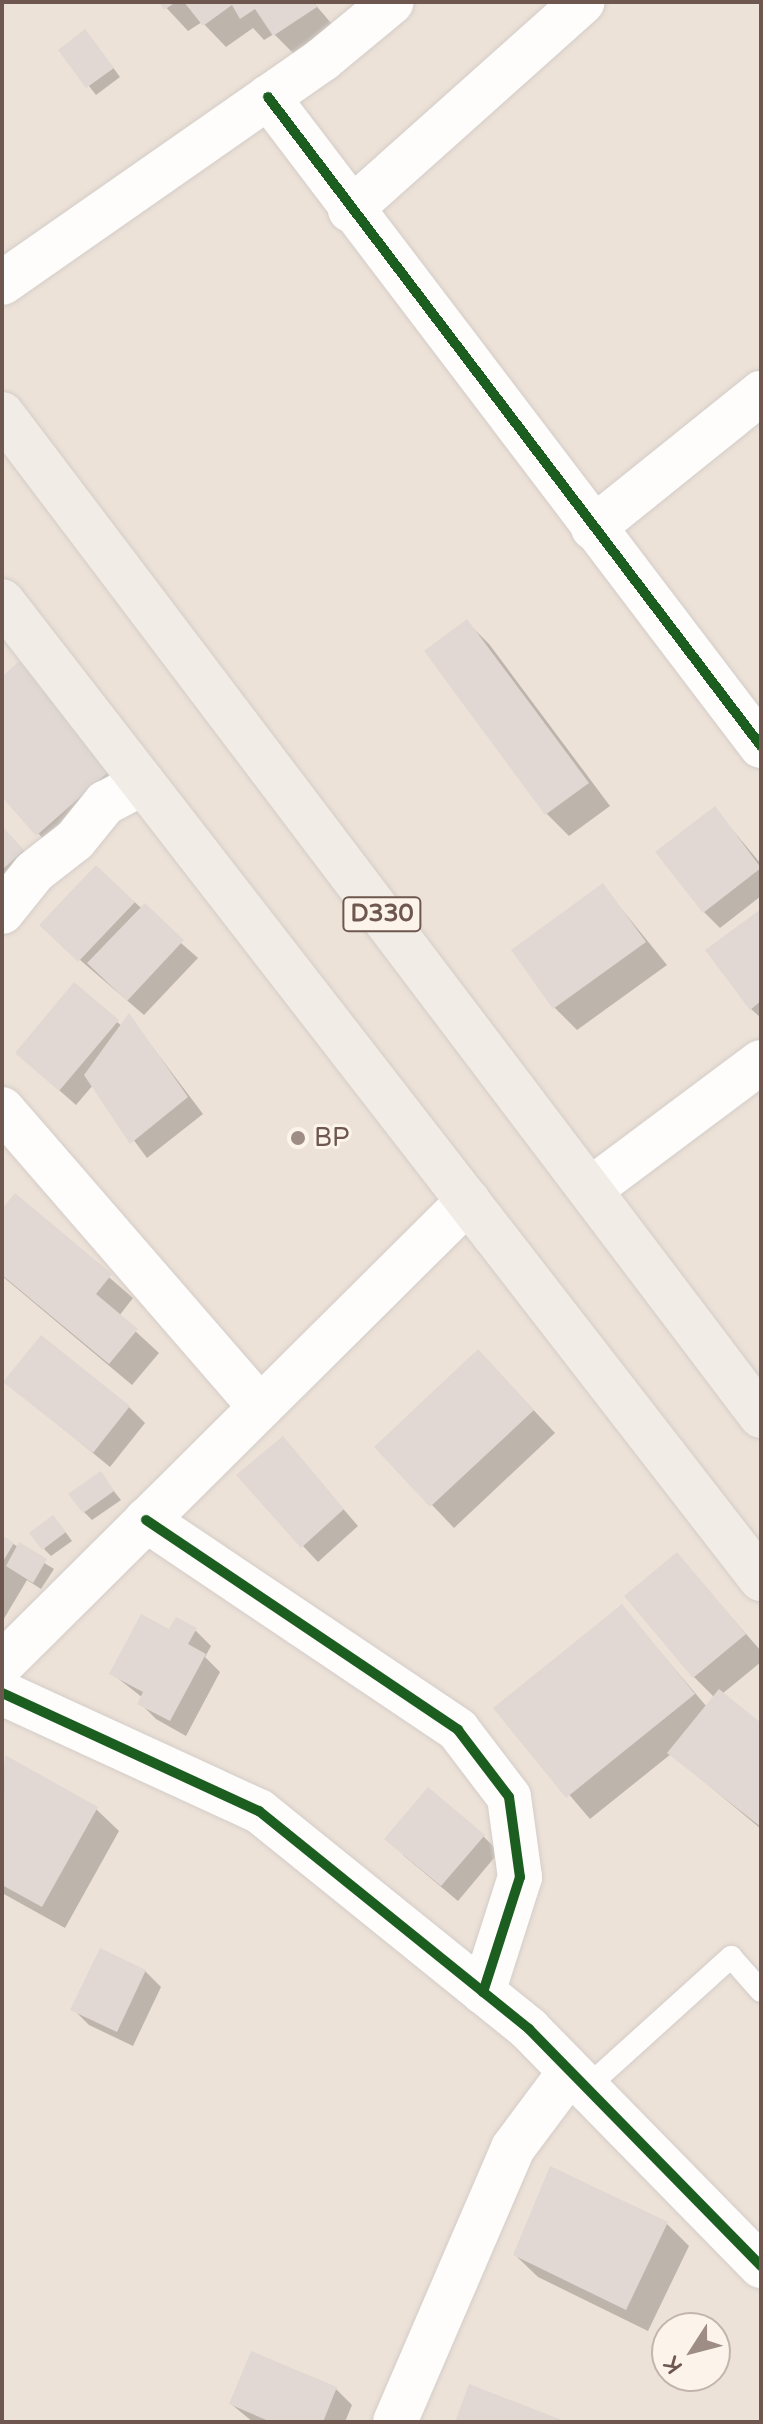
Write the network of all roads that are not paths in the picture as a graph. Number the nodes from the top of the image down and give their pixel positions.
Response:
1 (583, 2) edge
2 (375, 7) edge
3 (268, 97) junction
4 (350, 210) junction
5 (2, 283) edge
6 (761, 393) edge
7 (2, 414) edge
8 (593, 528) junction
9 (2, 601) edge
10 (761, 746) edge
11 (143, 783) junction
12 (2, 912) edge
13 (761, 1062) edge
14 (8, 1133) edge
15 (591, 1189) junction
16 (468, 1201) junction
17 (260, 1407) junction
18 (761, 1416) edge
19 (146, 1520) junction
20 (761, 1579) edge
21 (2, 1664) edge
22 (2, 1693) edge
23 (761, 1991) edge
24 (483, 1992) junction
25 (577, 2081) junction
26 (761, 2266) edge
27 (395, 2422) edge

1 - 4 street
2 - 3 street
3 - 4 street
3 - 5 street
4 - 8 street
6 - 8 street
7 - 15 main road, D330
8 - 10 street
9 - 11 main road
11 - 12 street
11 - 16 main road
13 - 15 street
14 - 17 street
15 - 18 main road, D330
16 - 17 street
16 - 20 main road
17 - 19 street
19 - 21 street
19 - 24 street
22 - 24 street
23 - 25 lane
24 - 25 street
25 - 26 street
25 - 27 street

